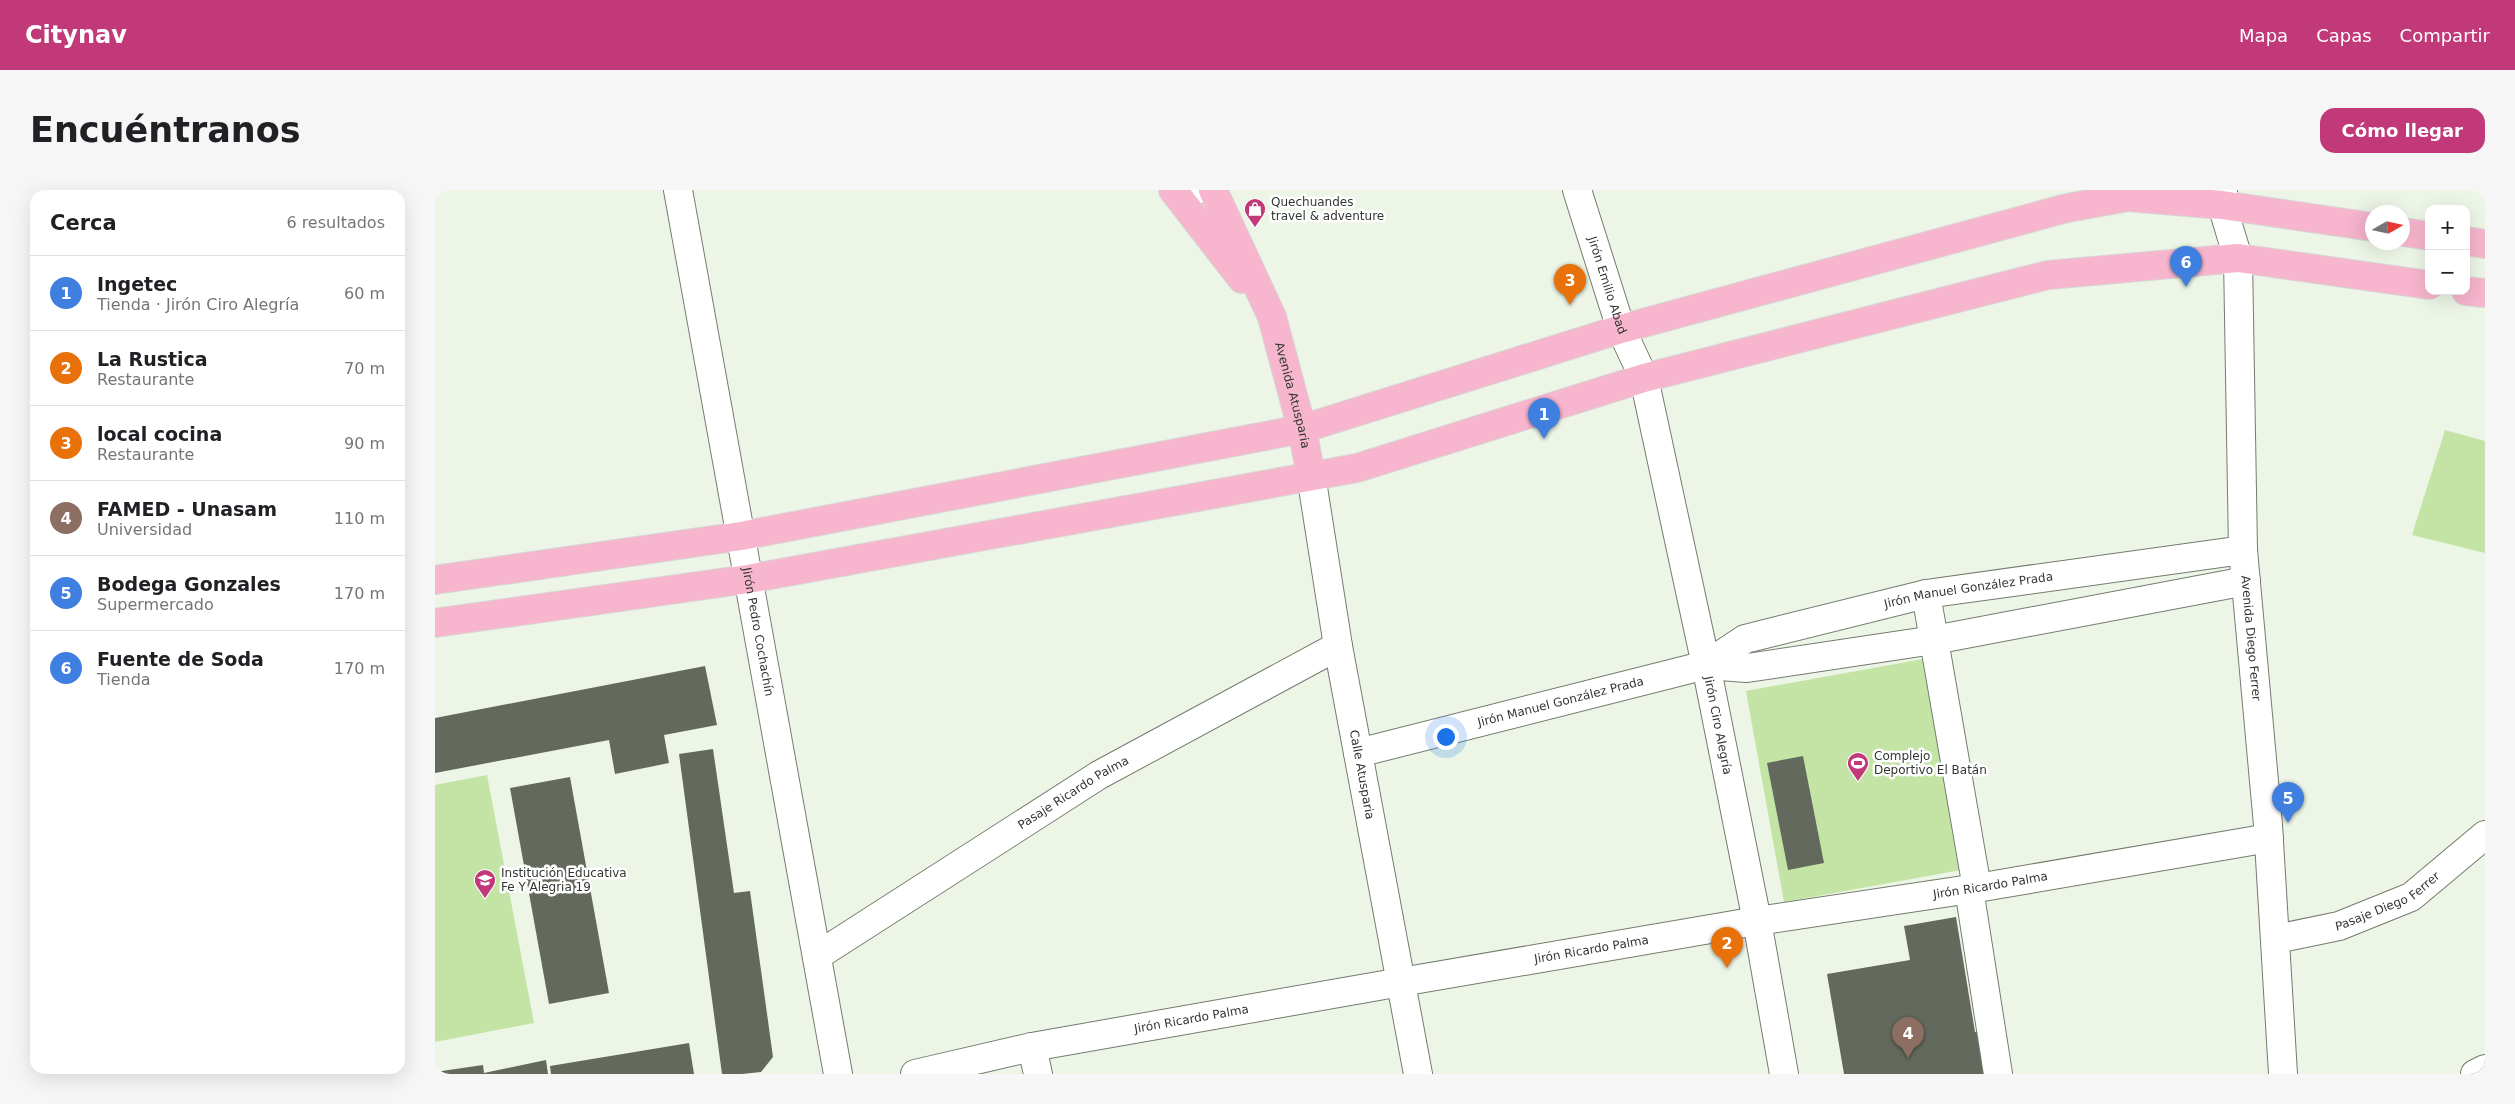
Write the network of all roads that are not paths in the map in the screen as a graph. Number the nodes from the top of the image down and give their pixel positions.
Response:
1 (677, 190) edge
2 (1213, 190) edge
3 (1577, 190) edge
4 (1182, 192) edge
5 (2222, 197) edge
6 (2365, 226) edge
7 (2410, 233) edge
8 (2425, 235) edge
9 (2470, 242) edge
10 (2485, 244) edge
11 (2238, 258) junction
12 (2425, 284) edge
13 (2470, 292) edge
14 (2485, 294) edge
15 (1272, 318) junction
16 (1621, 329) junction
17 (1644, 378) junction
18 (1302, 429) junction
19 (1311, 475) junction
20 (741, 536) junction
21 (2243, 550) junction
22 (748, 579) junction
23 (435, 580) edge
24 (2246, 581) junction
25 (1926, 594) junction
26 (435, 623) edge
27 (1934, 640) junction
28 (1338, 646) junction
29 (1706, 665) junction
30 (1357, 752) junction
31 (2485, 835) edge
32 (2269, 838) junction
33 (1973, 889) junction
34 (1757, 921) junction
35 (2276, 939) junction
36 (817, 956) junction
37 (1401, 982) junction
38 (1032, 1047) junction
39 (2485, 1069) edge
40 (2280, 1073) edge
41 (838, 1074) edge
42 (915, 1074) edge
43 (1038, 1074) edge
44 (1418, 1074) edge
45 (1784, 1074) edge
46 (1998, 1074) edge
47 (2475, 1074) edge

1 - 20 street, Jirón Pedro Cochachín
2 - 15 main road, Avenida Atusparia
3 - 16 street, Jirón Emilio Abad
4 - 15 main road, Avenida Atusparia
5 - 6 main road
5 - 11 street, Avenida Diego Ferrer
5 - 16 main road
7 - 8 main road
9 - 10 main road
11 - 12 main road
11 - 17 main road
11 - 21 street, Avenida Diego Ferrer
13 - 14 main road
15 - 18 main road, Avenida Atusparia
16 - 17 street, Jirón Emilio Abad
16 - 18 main road
17 - 19 main road
17 - 29 street, Jirón Ciro Alegría
18 - 19 main road, Avenida Atusparia
18 - 20 main road
19 - 22 main road
19 - 28 street, Calle Atusparia
20 - 22 street, Jirón Pedro Cochachín
20 - 23 main road
21 - 24 street, Avenida Diego Ferrer
21 - 25 street, Jirón Manuel González Prada
22 - 26 main road
22 - 36 street, Jirón Pedro Cochachín
24 - 27 street, Jirón Manuel González Prada
24 - 32 street, Avenida Diego Ferrer
25 - 27 street
25 - 29 street, Jirón Manuel González Prada
27 - 29 street, Jirón Manuel González Prada
27 - 33 street
28 - 30 street, Calle Atusparia
28 - 36 street, Pasaje Ricardo Palma
29 - 30 street, Jirón Manuel González Prada
29 - 34 street, Jirón Ciro Alegría
30 - 37 street, Calle Atusparia
31 - 35 street, Pasaje Diego Ferrer
32 - 33 street, Jirón Ricardo Palma
32 - 35 street, Avenida Diego Ferrer
33 - 34 street, Jirón Ricardo Palma
33 - 46 street
34 - 37 street, Jirón Ricardo Palma
34 - 45 street, Jirón Ciro Alegría
35 - 40 street, Avenida Diego Ferrer
36 - 41 street, Jirón Pedro Cochachín
37 - 38 street, Jirón Ricardo Palma
37 - 44 street, Calle Atusparia
38 - 42 street, Jirón Ricardo Palma
38 - 43 street
39 - 47 street

